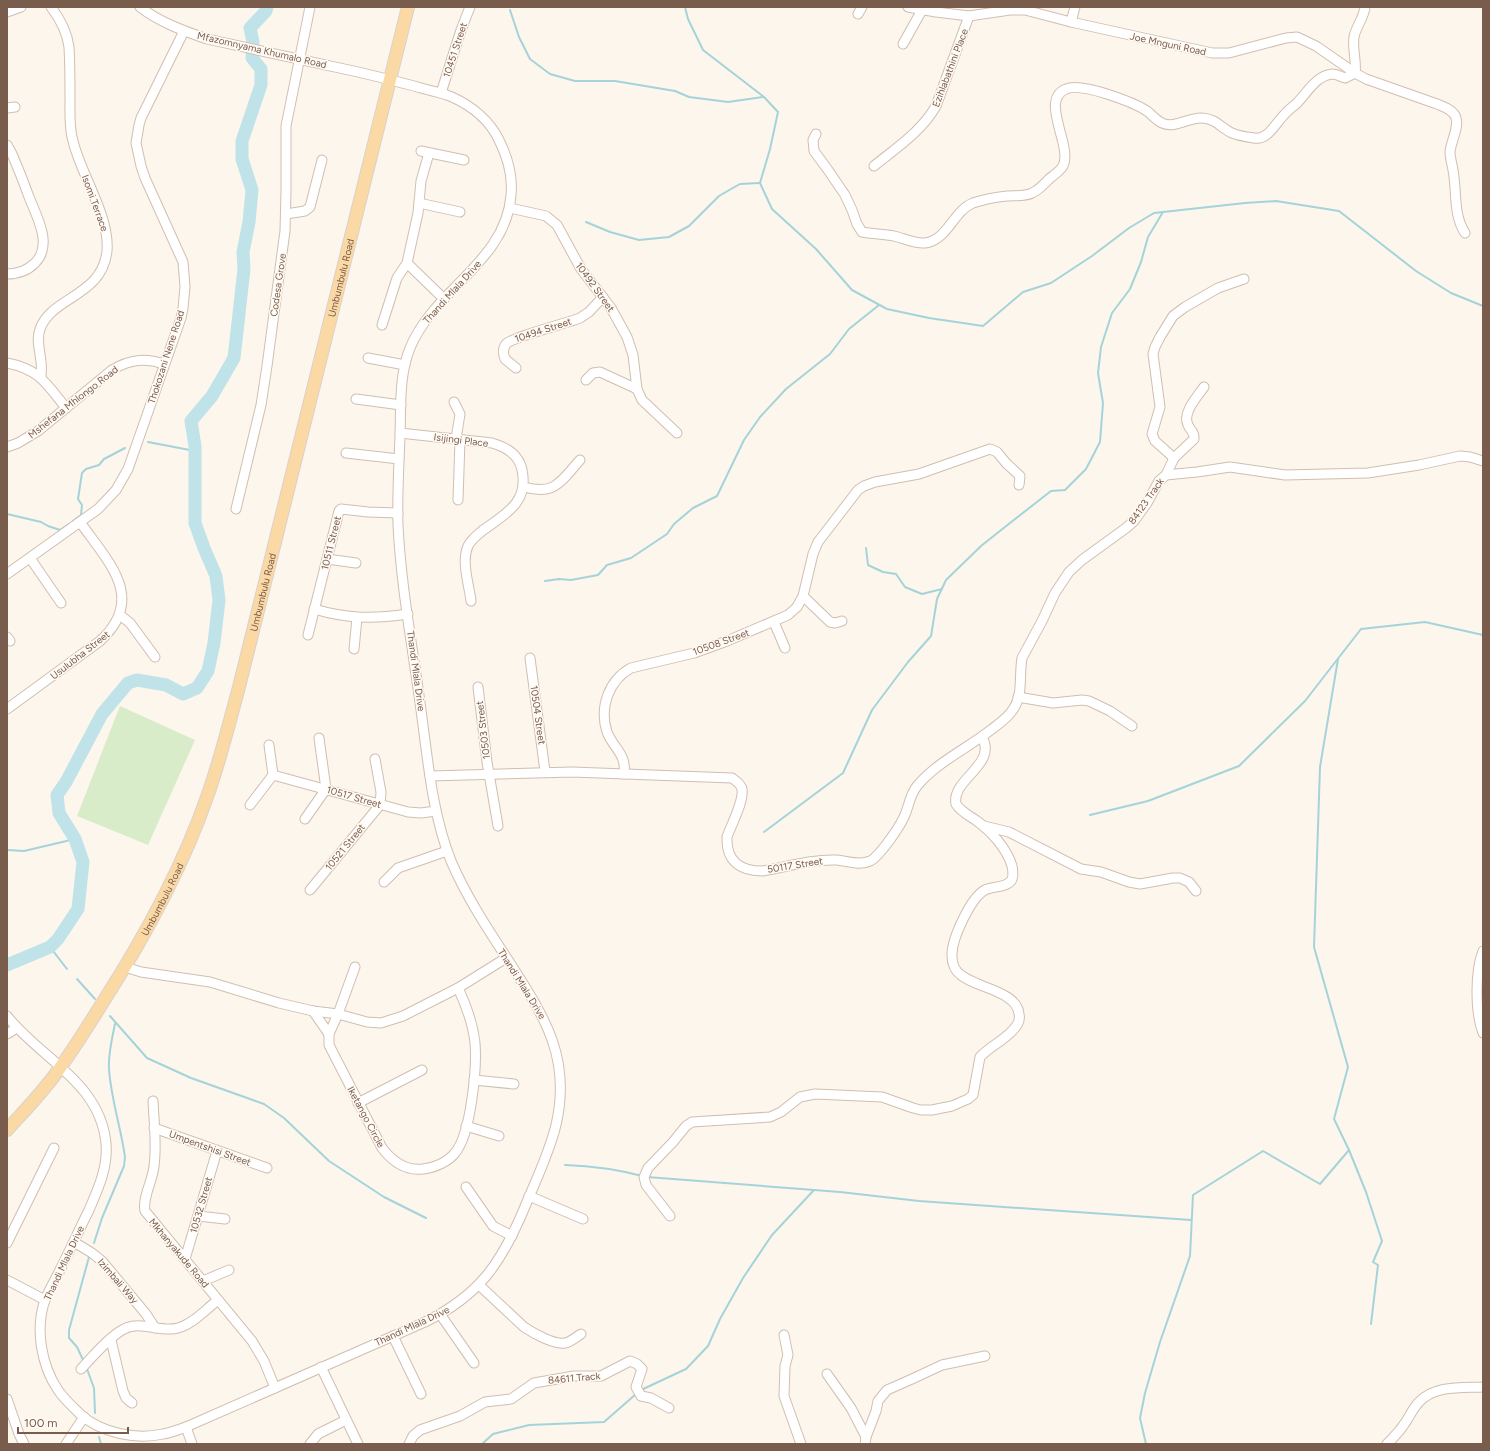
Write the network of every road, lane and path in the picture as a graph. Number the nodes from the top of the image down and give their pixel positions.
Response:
1 (21, 7) edge
2 (51, 7) edge
3 (140, 7) edge
4 (310, 7) edge
5 (408, 7) edge
6 (470, 7) edge
7 (908, 7) edge
8 (1075, 7) edge
9 (1365, 7) edge
10 (922, 10) junction
11 (983, 11) edge
12 (7, 12) edge
13 (969, 16) junction
14 (1071, 22) junction
15 (184, 31) junction
16 (903, 44) dead end
17 (299, 59) junction
18 (1355, 73) junction
19 (390, 79) junction
20 (441, 93) junction
21 (816, 134) dead end
22 (7, 145) edge
23 (322, 160) dead end
24 (464, 160) dead end
25 (874, 166) dead end
26 (419, 203) junction
27 (510, 208) junction
28 (460, 212) dead end
29 (286, 214) junction
30 (1465, 233) dead end
31 (407, 263) junction
32 (7, 274) edge
33 (1244, 279) dead end
34 (603, 297) junction
35 (444, 299) junction
36 (382, 325) dead end
37 (368, 358) dead end
38 (7, 363) edge
39 (164, 364) junction
40 (405, 365) junction
41 (516, 368) dead end
42 (41, 377) junction
43 (586, 380) dead end
44 (1204, 388) dead end
45 (637, 389) junction
46 (356, 399) dead end
47 (454, 402) dead end
48 (401, 405) junction
49 (66, 408) junction
50 (400, 433) junction
51 (677, 433) dead end
52 (458, 440) junction
53 (7, 447) edge
54 (346, 453) dead end
55 (1174, 458) junction
56 (399, 459) junction
57 (580, 460) dead end
58 (1483, 461) edge
59 (1166, 475) junction
60 (1019, 485) dead end
61 (524, 487) junction
62 (458, 500) dead end
63 (236, 509) dead end
64 (398, 513) junction
65 (80, 522) junction
66 (30, 558) junction
67 (327, 559) junction
68 (356, 562) dead end
69 (7, 574) edge
70 (803, 596) junction
71 (471, 600) dead end
72 (61, 603) dead end
73 (314, 609) junction
74 (408, 614) junction
75 (120, 615) junction
76 (357, 618) junction
77 (842, 621) dead end
78 (774, 622) junction
79 (308, 635) dead end
80 (785, 648) dead end
81 (354, 649) dead end
82 (155, 657) dead end
83 (530, 658) dead end
84 (478, 687) dead end
85 (1018, 697) junction
86 (7, 709) edge
87 (1132, 726) dead end
88 (982, 737) junction
89 (319, 738) dead end
90 (269, 745) dead end
91 (374, 759) dead end
92 (937, 768) joint
93 (545, 771) junction
94 (489, 773) junction
95 (624, 774) junction
96 (273, 775) junction
97 (430, 776) junction
98 (326, 789) junction
99 (250, 805) dead end
100 (380, 805) junction
101 (436, 811) junction
102 (304, 819) dead end
103 (498, 826) dead end
104 (984, 826) junction
105 (447, 851) junction
106 (384, 882) dead end
107 (310, 890) dead end
108 (1196, 891) dead end
109 (1483, 951) edge
110 (506, 958) junction
111 (125, 967) junction
112 (355, 967) dead end
113 (458, 988) junction
114 (313, 1011) junction
115 (338, 1014) junction
116 (7, 1016) edge
117 (17, 1028) junction
118 (1483, 1033) edge
119 (7, 1034) edge
120 (329, 1034) junction
121 (61, 1066) junction
122 (422, 1070) dead end
123 (474, 1080) junction
124 (514, 1084) dead end
125 (153, 1101) dead end
126 (358, 1103) junction
127 (466, 1126) junction
128 (154, 1128) junction
129 (7, 1130) edge
130 (499, 1136) dead end
131 (54, 1148) dead end
132 (217, 1150) junction
133 (267, 1168) dead end
134 (466, 1187) dead end
135 (529, 1196) junction
136 (198, 1216) junction
137 (670, 1216) dead end
138 (225, 1219) dead end
139 (583, 1219) dead end
140 (512, 1236) junction
141 (7, 1242) edge
142 (74, 1242) junction
143 (185, 1259) junction
144 (228, 1270) dead end
145 (7, 1280) edge
146 (203, 1281) junction
147 (479, 1284) junction
148 (45, 1300) junction
149 (218, 1300) junction
150 (440, 1314) junction
151 (155, 1328) junction
152 (582, 1334) dead end
153 (784, 1335) dead end
154 (393, 1336) junction
155 (111, 1340) junction
156 (985, 1356) dead end
157 (474, 1363) dead end
158 (321, 1367) junction
159 (81, 1369) dead end
160 (827, 1374) dead end
161 (1483, 1387) edge
162 (275, 1388) junction
163 (421, 1394) dead end
164 (7, 1399) edge
165 (132, 1403) dead end
166 (669, 1408) dead end
167 (84, 1417) junction
168 (346, 1420) junction
169 (186, 1427) junction
170 (866, 1441) edge
171 (24, 1444) edge
172 (66, 1444) edge
173 (192, 1444) edge
174 (310, 1444) edge
175 (358, 1444) edge
176 (410, 1444) edge
177 (800, 1444) edge
178 (1387, 1444) edge

1 - 12 street
2 - 42 street, Isomi Terrace
3 - 15 street, Mfazomnyama Khumalo Road
4 - 17 street, Codesa Grove
5 - 19 main road, Umbumbulu Road
6 - 20 street, 10451 Street
7 - 10 street, Joe Mnguni Road
8 - 14 street
9 - 18 street
10 - 13 street, Joe Mnguni Road
10 - 16 street
11 - 13 street, Joe Mnguni Road
11 - 14 street, Joe Mnguni Road
13 - 25 street, Ezihlabathini Place
14 - 18 street, Joe Mnguni Road
15 - 17 street, Mfazomnyama Khumalo Road
15 - 39 street, Thokozani Nene Road
17 - 19 street, Mfazomnyama Khumalo Road
17 - 29 street, Codesa Grove
18 - 21 street
18 - 30 street, Joe Mnguni Road
19 - 20 street, Thandi Mlala Drive
19 - 111 main road, Umbumbulu Road
20 - 27 street, Thandi Mlala Drive
22 - 32 street
23 - 29 street
24 - 26 street
26 - 28 street
26 - 31 street
27 - 34 street, 10492 Street
27 - 35 street, Thandi Mlala Drive
29 - 63 street, Codesa Grove
31 - 35 street
31 - 36 street
33 - 55 street
34 - 41 street, 10494 Street
34 - 45 street, 10492 Street
35 - 40 street, Thandi Mlala Drive
37 - 40 street
38 - 42 street
39 - 49 street, Mshefana Mhlongo Road
39 - 65 street, Thokozani Nene Road
40 - 48 street, Thandi Mlala Drive
42 - 49 street
43 - 45 street
44 - 55 street
45 - 51 street, 10492 Street
46 - 48 street
47 - 52 street
48 - 50 street, Thandi Mlala Drive
49 - 53 street, Mshefana Mhlongo Road
50 - 52 street, Isijingi Place
50 - 56 street, Thandi Mlala Drive
52 - 61 street, Isijingi Place
52 - 62 street
54 - 56 street
55 - 59 street
56 - 64 street, Thandi Mlala Drive
57 - 61 street
58 - 59 street, 84123 Track
59 - 85 street, 84123 Track
60 - 70 street, 10508 Street
61 - 71 street
64 - 67 street, 10511 Street
64 - 74 street, Thandi Mlala Drive
65 - 66 street, Thokozani Nene Road
65 - 75 street, Usulubha Street
66 - 69 street, Thokozani Nene Road
66 - 72 street
67 - 68 street
67 - 73 street, 10511 Street
70 - 77 street
70 - 78 street, 10508 Street
73 - 76 street
73 - 79 street, 10511 Street
74 - 76 street
74 - 97 street, Thandi Mlala Drive
75 - 82 street
75 - 86 street, Usulubha Street
76 - 81 street
78 - 80 street
78 - 95 street, 10508 Street
83 - 93 street, 10504 Street
84 - 94 street, 10503 Street
85 - 87 street
85 - 88 street, 84123 Track
88 - 92 street, 84123 Track
88 - 104 street
89 - 98 street
90 - 96 street
91 - 100 street
92 - 95 street, 50117 Street
93 - 94 street
93 - 95 street
94 - 97 street
94 - 103 street, 10503 Street
96 - 98 street, 10517 Street
96 - 99 street
97 - 101 street, Thandi Mlala Drive
98 - 100 street, 10517 Street
98 - 102 street
100 - 101 street, 10517 Street
100 - 107 street, 10521 Street
101 - 105 street, Thandi Mlala Drive
104 - 108 street
104 - 137 street
105 - 106 street
105 - 110 street, Thandi Mlala Drive
109 - 118 street
110 - 113 street
110 - 135 street, Thandi Mlala Drive
111 - 114 street
111 - 121 main road, Umbumbulu Road
112 - 115 street
113 - 115 street
113 - 123 street, Iketango Circle
114 - 115 street
114 - 120 street
115 - 120 street
116 - 117 street, Thandi Mlala Drive
117 - 119 street
117 - 121 street, Thandi Mlala Drive
120 - 126 street, Iketango Circle
121 - 129 main road, Umbumbulu Road
121 - 142 street, Thandi Mlala Drive
122 - 126 street
123 - 124 street
123 - 127 street, Iketango Circle
125 - 128 street, Mkhanyakude Road
126 - 127 street, Iketango Circle
127 - 130 street
128 - 132 street, Umpentshisi Street
128 - 143 street, Mkhanyakude Road
131 - 141 street
132 - 133 street, Umpentshisi Street
132 - 136 street, 10532 Street
134 - 140 street
135 - 139 street
135 - 140 street, Thandi Mlala Drive
136 - 138 street
136 - 143 street, 10532 Street
140 - 147 street, Thandi Mlala Drive
142 - 148 street, Thandi Mlala Drive
142 - 151 street, Izimbali Way
143 - 146 street, Mkhanyakude Road
144 - 146 street
145 - 148 street
146 - 149 street, Mkhanyakude Road
147 - 150 street, Thandi Mlala Drive
147 - 152 street
148 - 167 street, Thandi Mlala Drive
149 - 151 street
149 - 162 street, Mkhanyakude Road
150 - 154 street, Thandi Mlala Drive
150 - 157 street
151 - 155 street
153 - 177 street
154 - 158 street, Thandi Mlala Drive
154 - 163 street
155 - 159 street
155 - 165 street
156 - 170 street
158 - 162 street, Thandi Mlala Drive
158 - 168 street
160 - 170 street
161 - 178 street
162 - 169 street, Thandi Mlala Drive
164 - 171 street
166 - 176 street, 84611 Track
167 - 169 street, Thandi Mlala Drive
167 - 172 street
168 - 174 street
168 - 175 street
169 - 173 street

